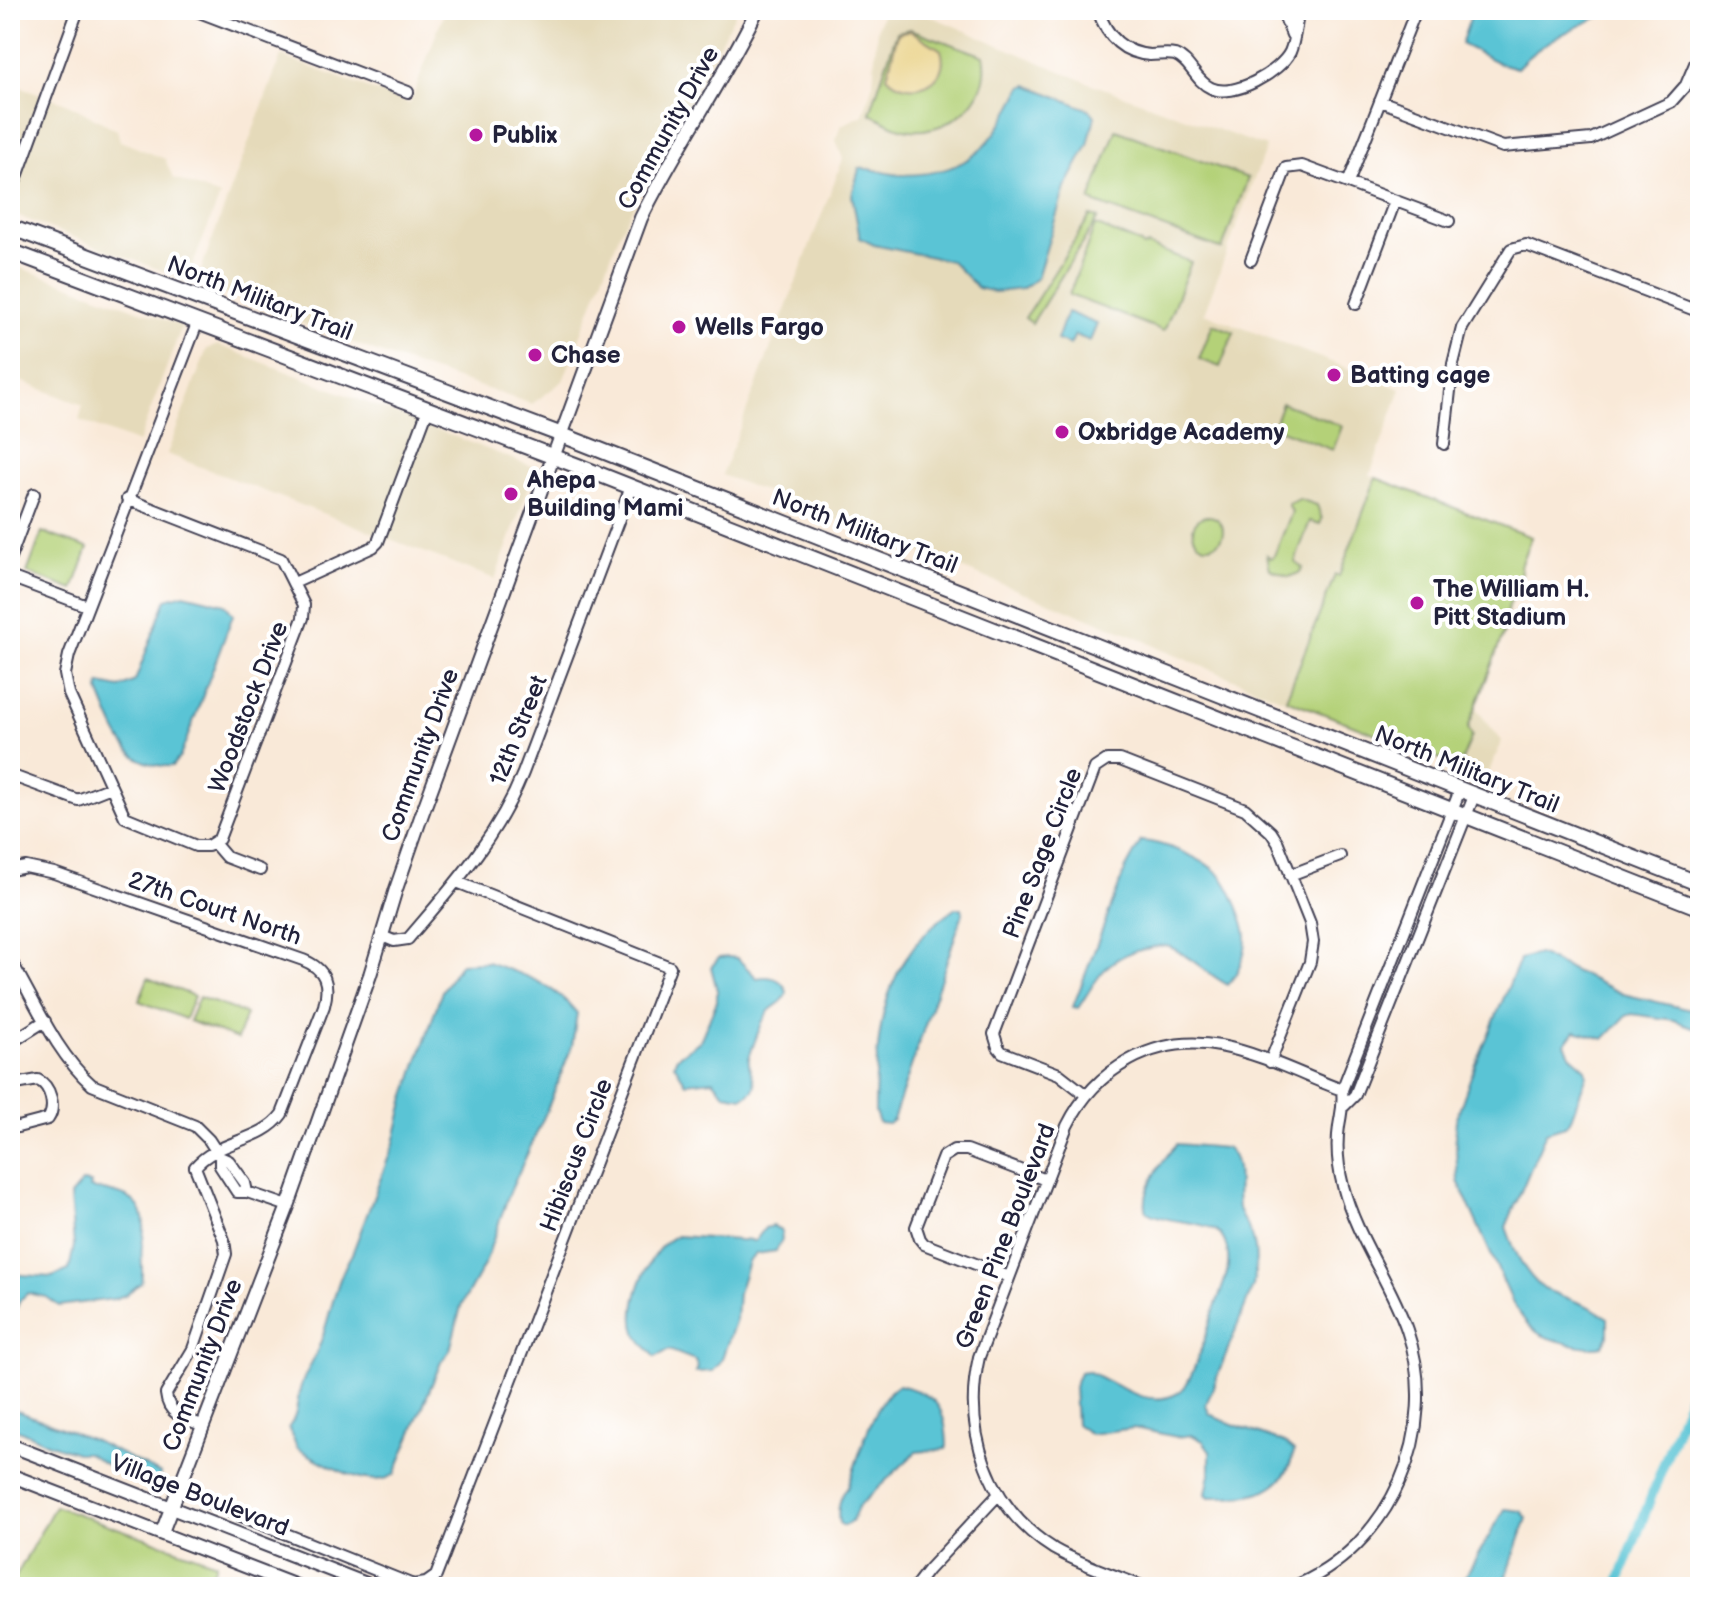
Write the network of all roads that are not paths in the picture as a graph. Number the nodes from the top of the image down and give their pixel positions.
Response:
1 (78, 10) edge
2 (194, 10) edge
3 (757, 10) edge
4 (1098, 10) edge
5 (1282, 10) edge
6 (1299, 10) edge
7 (1416, 10) edge
8 (1292, 35) junction
9 (1700, 52) edge
10 (408, 92) dead end
11 (1380, 101) junction
12 (1348, 183) junction
13 (10, 196) edge
14 (1395, 201) junction
15 (1449, 221) dead end
16 (10, 227) edge
17 (10, 234) edge
18 (30, 234) junction
19 (10, 251) edge
20 (1251, 260) dead end
21 (203, 300) junction
22 (1356, 304) dead end
23 (230, 310) junction
24 (1700, 312) edge
25 (174, 313) junction
26 (198, 321) junction
27 (428, 409) junction
28 (562, 435) junction
29 (1444, 444) dead end
30 (553, 456) junction
31 (631, 487) junction
32 (34, 494) dead end
33 (127, 499) junction
34 (10, 558) edge
35 (10, 577) edge
36 (294, 583) junction
37 (87, 606) junction
38 (1012, 612) junction
39 (1004, 634) junction
40 (10, 775) edge
41 (111, 787) junction
42 (1467, 793) junction
43 (1459, 813) junction
44 (214, 843) junction
45 (1340, 856) dead end
46 (10, 870) edge
47 (260, 870) dead end
48 (1290, 875) junction
49 (457, 882) junction
50 (1700, 884) edge
51 (1700, 908) edge
52 (382, 936) junction
53 (10, 959) edge
54 (45, 1021) junction
55 (10, 1043) edge
56 (1270, 1062) junction
57 (10, 1085) edge
58 (1342, 1090) junction
59 (1086, 1095) junction
60 (1344, 1106) junction
61 (10, 1129) edge
62 (218, 1155) junction
63 (1046, 1180) junction
64 (288, 1206) junction
65 (1009, 1277) junction
66 (202, 1425) junction
67 (10, 1445) edge
68 (10, 1475) edge
69 (999, 1494) junction
70 (209, 1503) dead end
71 (171, 1506) junction
72 (162, 1532) junction
73 (299, 1587) edge
74 (374, 1587) edge
75 (915, 1587) edge
76 (1144, 1587) edge
77 (1292, 1587) edge

1 - 13 street
2 - 10 street
3 - 28 street, Community Drive
4 - 8 street
5 - 8 street
6 - 8 street
7 - 11 street
9 - 11 street
11 - 12 street
12 - 14 street
12 - 20 street
14 - 15 street
14 - 22 street
16 - 18 main road, North Military Trail
17 - 18 main road
18 - 21 main road, North Military Trail
19 - 25 main road, North Military Trail
21 - 23 main road, North Military Trail
21 - 25 main road
23 - 26 main road
23 - 28 main road, North Military Trail
24 - 29 street
25 - 26 main road, North Military Trail
26 - 27 main road, North Military Trail
26 - 33 street
27 - 30 main road, North Military Trail
27 - 36 street
28 - 30 street, Community Drive
28 - 38 main road, North Military Trail
30 - 31 main road, North Military Trail
30 - 52 street, Community Drive
31 - 39 main road, North Military Trail
31 - 49 street, 12th Street
32 - 34 street
33 - 36 street, Woodstock Drive
33 - 37 street
35 - 37 street
36 - 44 street, Woodstock Drive
37 - 41 street
38 - 39 main road
38 - 42 main road, North Military Trail
39 - 43 main road, North Military Trail
40 - 41 street
41 - 44 street
42 - 43 street
42 - 50 main road, North Military Trail
43 - 51 main road, North Military Trail
43 - 58 street
43 - 60 street
44 - 47 street
45 - 48 street
46 - 62 street, 27th Court North
48 - 56 street, Pine Sage Circle
48 - 59 street, Pine Sage Circle
49 - 52 street, 12th Street
49 - 70 street, Hibiscus Circle
52 - 64 street, Community Drive
53 - 54 street
54 - 55 street
54 - 62 street
56 - 58 street, Green Pine Boulevard
56 - 59 street, Green Pine Boulevard
57 - 61 street
58 - 60 street
59 - 63 street, Green Pine Boulevard
60 - 77 street
62 - 64 street
62 - 66 street
63 - 65 street, Green Pine Boulevard
63 - 65 street
64 - 66 street, Community Drive
65 - 69 street, Green Pine Boulevard
66 - 71 street, Community Drive
67 - 71 street, Village Boulevard
68 - 72 street, Village Boulevard
69 - 75 street
69 - 76 street, Green Pine Boulevard
71 - 72 street, Community Drive
71 - 74 street, Village Boulevard
72 - 73 street, Village Boulevard

